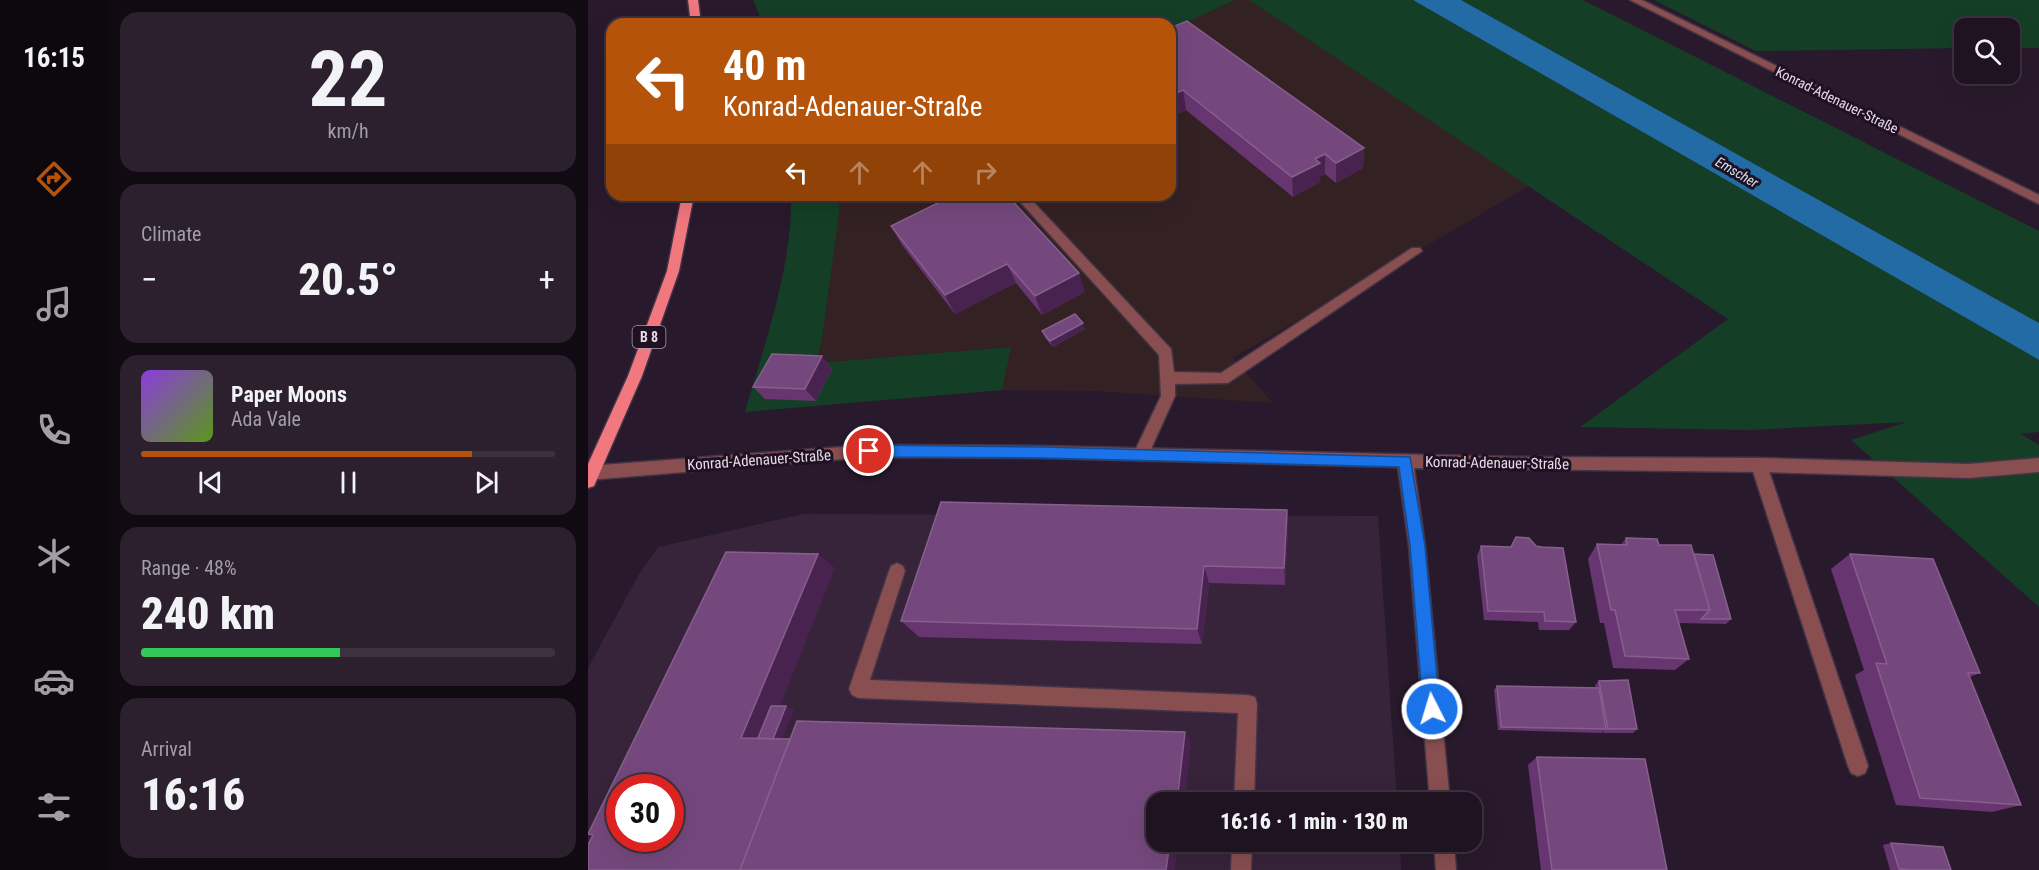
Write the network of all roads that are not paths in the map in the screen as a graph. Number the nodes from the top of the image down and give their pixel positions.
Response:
1 (693, 0) edge
2 (1635, 0) edge
3 (695, 18) edge
4 (2039, 200) edge
5 (687, 201) edge
6 (1026, 201) edge
7 (1416, 251) dead end
8 (1167, 378) junction
9 (1142, 455) junction
10 (1405, 461) junction
11 (1759, 465) junction
12 (2039, 465) edge
13 (589, 476) edge
14 (897, 571) dead end
15 (1858, 766) dead end
16 (1244, 792) edge
17 (1439, 792) edge
18 (1242, 852) edge
19 (1445, 852) edge
20 (1241, 870) edge
21 (1446, 870) edge

1 - 3 main road
2 - 4 street, Konrad-Adenauer-Straße
5 - 13 main road, B 8
6 - 8 street
7 - 8 street
8 - 9 street
9 - 10 street, Konrad-Adenauer-Straße
9 - 13 street, Konrad-Adenauer-Straße
10 - 11 street, Konrad-Adenauer-Straße
10 - 17 street
11 - 12 street, Konrad-Adenauer-Straße
11 - 15 street
14 - 16 street
18 - 20 street
19 - 21 street

